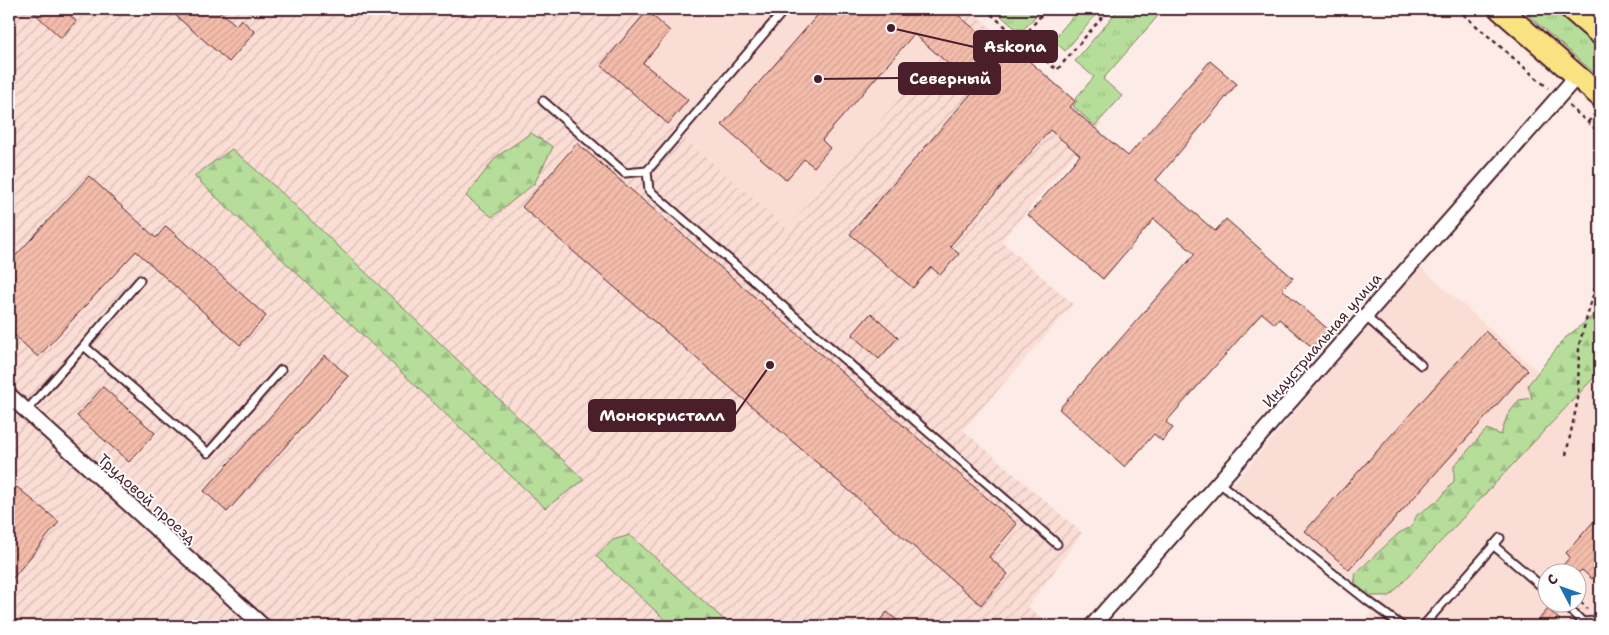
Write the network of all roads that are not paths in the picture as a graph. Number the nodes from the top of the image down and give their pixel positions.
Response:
1 (785, 9) edge
2 (1500, 9) edge
3 (1571, 9) edge
4 (1600, 34) edge
5 (1578, 76) junction
6 (1600, 96) edge
7 (543, 101) dead end
8 (647, 171) junction
9 (140, 280) dead end
10 (1365, 315) junction
11 (84, 346) junction
12 (1421, 365) dead end
13 (282, 370) dead end
14 (9, 395) edge
15 (26, 411) junction
16 (1218, 482) junction
17 (1500, 538) dead end
18 (1056, 544) dead end
19 (1493, 545) junction
20 (1536, 582) edge
21 (1572, 612) edge
22 (1600, 615) edge
23 (263, 626) edge
24 (1092, 626) edge
25 (1402, 626) edge
26 (1423, 626) edge

1 - 8 lane
2 - 5 main road
3 - 4 main road
5 - 6 main road
5 - 10 street, Индустриальная улица
7 - 8 lane
8 - 18 lane
9 - 11 lane
10 - 12 lane
10 - 16 street, Индустриальная улица
11 - 13 lane
11 - 15 lane
14 - 15 street, Трудовой проезд
15 - 23 street, Трудовой проезд
16 - 24 street, Индустриальная улица
16 - 25 lane
17 - 19 lane
19 - 20 lane
19 - 26 lane
21 - 22 lane

